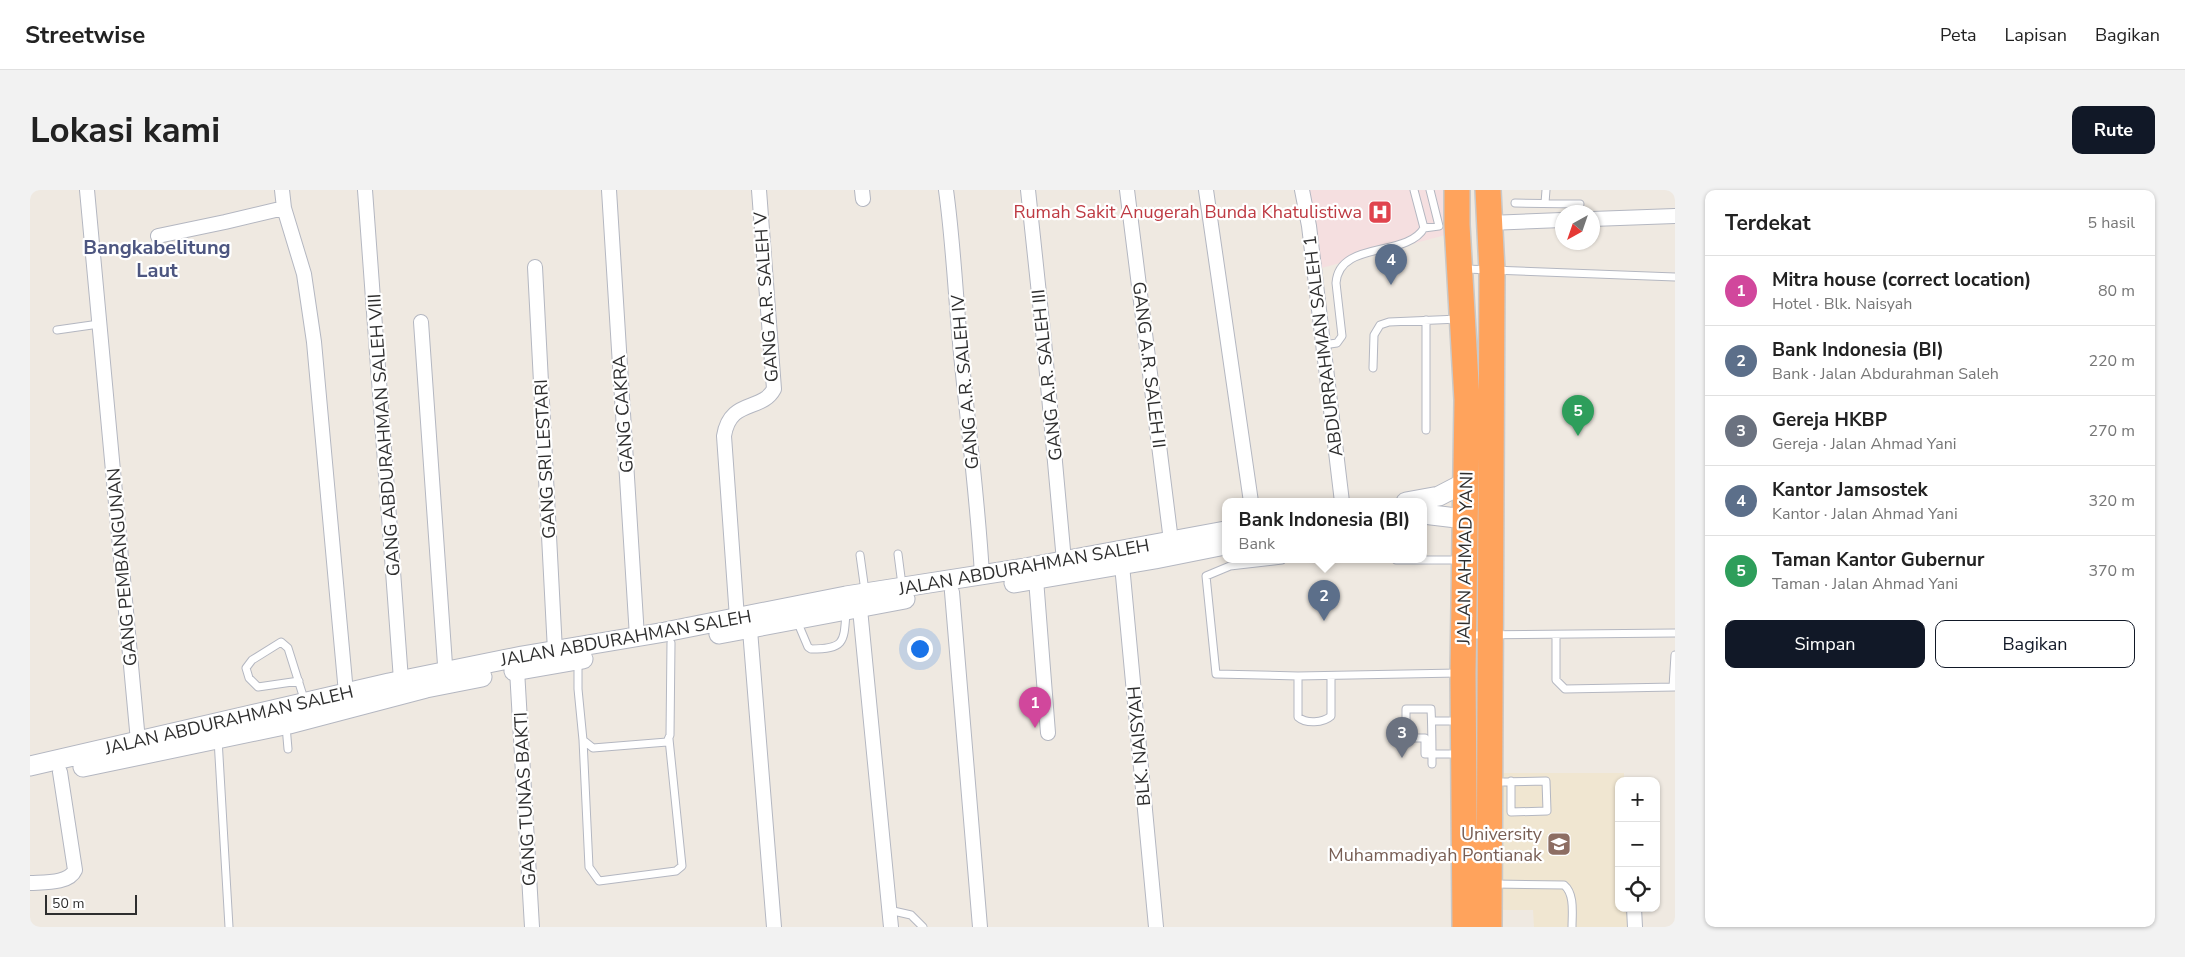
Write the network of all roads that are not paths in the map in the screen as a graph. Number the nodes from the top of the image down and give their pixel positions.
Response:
1 (87, 190) edge
2 (282, 190) edge
3 (365, 190) edge
4 (608, 190) edge
5 (759, 190) edge
6 (946, 190) edge
7 (1028, 190) edge
8 (1127, 190) edge
9 (1206, 190) edge
10 (1302, 190) edge
11 (1414, 190) edge
12 (1430, 190) edge
13 (1457, 190) edge
14 (1488, 190) edge
15 (1546, 190) edge
16 (1515, 203) dead end
17 (1546, 203) junction
18 (1580, 204) dead end
19 (284, 208) junction
20 (1675, 216) edge
21 (1600, 219) edge
22 (1555, 220) edge
23 (1489, 224) junction
24 (1448, 226) junction
25 (1424, 228) junction
26 (158, 236) dead end
27 (535, 267) dead end
28 (1459, 269) junction
29 (1492, 271) junction
30 (1675, 277) edge
31 (1462, 319) junction
32 (1426, 320) junction
33 (421, 322) dead end
34 (100, 324) junction
35 (58, 330) dead end
36 (1323, 345) junction
37 (1373, 368) dead end
38 (1426, 430) dead end
39 (1466, 482) junction
40 (1250, 498) edge
41 (1342, 498) edge
42 (1427, 498) edge
43 (1427, 514) edge
44 (1465, 519) junction
45 (1222, 537) edge
46 (1222, 538) edge
47 (1171, 541) junction
48 (860, 554) dead end
49 (898, 554) dead end
50 (1427, 560) edge
51 (1465, 560) junction
52 (1064, 561) junction
53 (1229, 563) edge
54 (1122, 565) junction
55 (982, 575) junction
56 (1036, 579) junction
57 (902, 588) junction
58 (926, 590) junction
59 (952, 592) junction
60 (857, 605) junction
61 (797, 621) junction
62 (744, 624) junction
63 (1675, 633) edge
64 (1477, 635) junction
65 (1556, 635) junction
66 (637, 637) junction
67 (670, 642) junction
68 (555, 651) junction
69 (1675, 655) edge
70 (578, 660) junction
71 (517, 670) junction
72 (1463, 672) junction
73 (1298, 676) junction
74 (1332, 676) junction
75 (446, 678) junction
76 (298, 680) junction
77 (401, 680) junction
78 (1674, 687) edge
79 (346, 693) junction
80 (305, 703) junction
81 (1432, 721) junction
82 (1464, 721) junction
83 (286, 725) junction
84 (1048, 733) dead end
85 (218, 738) junction
86 (669, 739) junction
87 (583, 740) junction
88 (138, 741) junction
89 (288, 749) dead end
90 (1432, 754) junction
91 (1464, 754) junction
92 (1432, 764) dead end
93 (30, 766) edge
94 (60, 772) junction
95 (30, 778) edge
96 (1500, 782) junction
97 (30, 883) edge
98 (1489, 884) junction
99 (889, 910) junction
100 (1634, 912) edge
101 (229, 927) edge
102 (532, 927) edge
103 (774, 927) edge
104 (891, 927) edge
105 (923, 927) edge
106 (980, 927) edge
107 (1156, 927) edge
108 (1465, 927) edge
109 (1489, 927) edge
110 (1572, 927) edge
111 (1635, 927) edge

1 - 34 street, GANG PEMBANGUNAN
2 - 19 street
3 - 77 street, GANG ABDURAHMAN SALEH VIII
4 - 66 street, GANG CAKRA
5 - 62 street, GANG A.R. SALEH V
6 - 55 street, GANG A.R. SALEH IV
7 - 52 street, GANG A.R. SALEH III
8 - 47 street, GANG A.R. SALEH II
9 - 40 street
10 - 36 street, ABDURRAHMAN SALEH 1
11 - 25 lane
12 - 24 lane
13 - 24 highway, JALAN AHMAD YANI
14 - 23 highway, JALAN AHMAD YANI
15 - 17 lane
16 - 17 lane
17 - 18 lane
19 - 26 street
19 - 79 street
20 - 21 street
22 - 23 street
23 - 29 highway, JALAN AHMAD YANI
24 - 25 lane
24 - 28 highway, JALAN AHMAD YANI
25 - 36 lane
27 - 68 street, GANG SRI LESTARI
28 - 29 lane
28 - 31 highway, JALAN AHMAD YANI
29 - 30 lane
29 - 64 highway, JALAN AHMAD YANI
31 - 32 lane
31 - 39 highway, JALAN AHMAD YANI
32 - 37 lane
32 - 38 lane
33 - 75 street
34 - 35 lane
34 - 88 street, GANG PEMBANGUNAN
36 - 41 street, ABDURRAHMAN SALEH 1
39 - 42 street
39 - 44 highway, JALAN AHMAD YANI
43 - 44 street
44 - 51 highway, JALAN AHMAD YANI
45 - 47 street, JALAN ABDURAHMAN SALEH
46 - 54 street, JALAN ABDURAHMAN SALEH
47 - 52 street, JALAN ABDURAHMAN SALEH
48 - 60 lane
49 - 57 lane
50 - 51 lane
51 - 64 highway, JALAN AHMAD YANI
52 - 55 street, JALAN ABDURAHMAN SALEH
53 - 73 lane
54 - 56 street, JALAN ABDURAHMAN SALEH
54 - 107 street, BLK. NAISYAH
55 - 58 street, JALAN ABDURAHMAN SALEH
56 - 59 street, JALAN ABDURAHMAN SALEH
56 - 84 street
57 - 58 street, JALAN ABDURAHMAN SALEH
57 - 60 street, JALAN ABDURAHMAN SALEH
58 - 59 street, JALAN ABDURAHMAN SALEH
58 - 60 street, JALAN ABDURAHMAN SALEH
59 - 106 street
60 - 61 street, JALAN ABDURAHMAN SALEH
60 - 61 lane
60 - 62 street, JALAN ABDURAHMAN SALEH
60 - 99 street
61 - 62 street, JALAN ABDURAHMAN SALEH
62 - 66 street, JALAN ABDURAHMAN SALEH
62 - 67 street, JALAN ABDURAHMAN SALEH
62 - 103 street
63 - 65 lane
64 - 65 lane
64 - 72 highway, JALAN AHMAD YANI
64 - 96 highway, JALAN AHMAD YANI
65 - 78 lane
66 - 68 street, JALAN ABDURAHMAN SALEH
67 - 70 street, JALAN ABDURAHMAN SALEH
67 - 86 lane
68 - 75 street, JALAN ABDURAHMAN SALEH
69 - 78 lane
70 - 71 street, JALAN ABDURAHMAN SALEH
70 - 87 lane
71 - 75 street, JALAN ABDURAHMAN SALEH
71 - 102 street, GANG TUNAS BAKTI
72 - 74 lane
72 - 82 highway, JALAN AHMAD YANI
73 - 74 lane
73 - 74 lane
75 - 77 street, JALAN ABDURAHMAN SALEH
75 - 83 street, JALAN ABDURAHMAN SALEH
76 - 76 lane
76 - 80 lane
77 - 79 street, JALAN ABDURAHMAN SALEH
79 - 80 street, JALAN ABDURAHMAN SALEH
80 - 88 street, JALAN ABDURAHMAN SALEH
81 - 82 lane
81 - 90 lane
81 - 90 lane
82 - 91 highway, JALAN AHMAD YANI
83 - 85 street, JALAN ABDURAHMAN SALEH
83 - 89 lane
85 - 94 street, JALAN ABDURAHMAN SALEH
85 - 101 lane
86 - 87 lane
86 - 87 lane
88 - 93 street, JALAN ABDURAHMAN SALEH
90 - 91 lane
90 - 92 lane
91 - 108 highway, JALAN AHMAD YANI
94 - 95 street, JALAN ABDURAHMAN SALEH
94 - 97 street
96 - 96 lane
96 - 98 highway, JALAN AHMAD YANI
98 - 109 highway, JALAN AHMAD YANI
98 - 110 lane
99 - 104 street
99 - 105 lane
100 - 111 street

